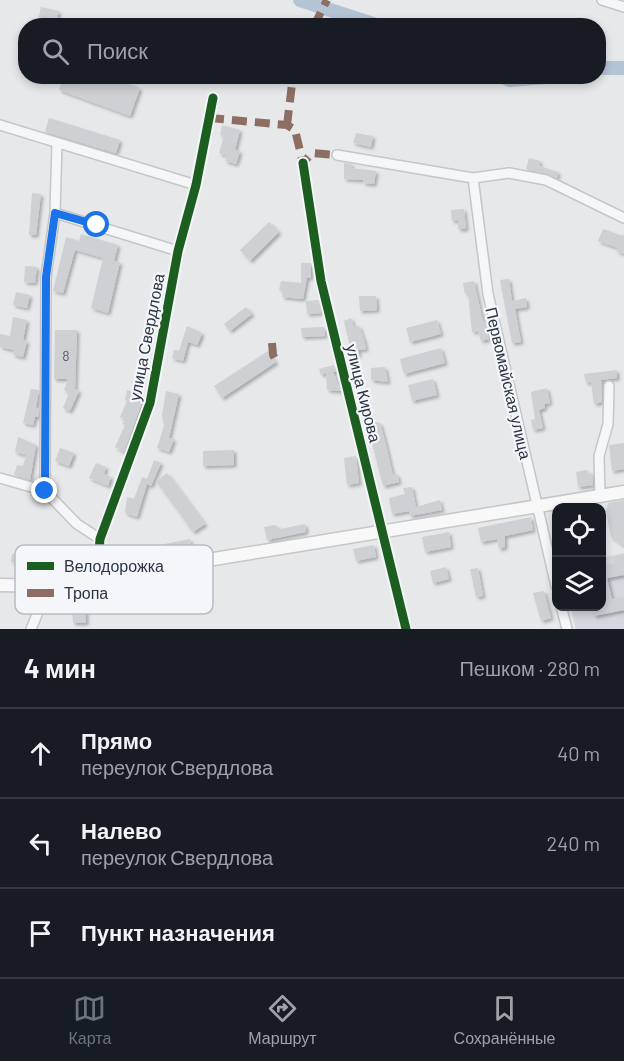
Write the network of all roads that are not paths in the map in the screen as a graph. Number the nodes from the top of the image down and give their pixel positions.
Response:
1 (602, 0) edge
2 (624, 7) edge
3 (213, 98) dead end
4 (0, 125) edge
5 (57, 143) junction
6 (337, 155) dead end
7 (303, 163) dead end
8 (473, 178) junction
9 (196, 185) junction
10 (55, 213) junction
11 (624, 218) edge
12 (178, 251) junction
13 (609, 386) dead end
14 (0, 478) edge
15 (45, 491) junction
16 (624, 492) edge
17 (600, 496) junction
18 (537, 505) junction
19 (383, 532) junction
20 (100, 539) junction
21 (100, 545) edge
22 (213, 559) edge
23 (552, 569) edge
24 (0, 585) edge
25 (15, 585) edge
26 (562, 611) edge
27 (38, 614) edge
28 (32, 629) edge
29 (406, 629) edge
30 (567, 629) edge

1 - 2 street
3 - 9 street, улица Свердлова
4 - 5 street
5 - 9 street
5 - 10 street
6 - 8 street
7 - 19 street, улица Кирова
8 - 11 street
8 - 18 street, Первомайская улица
9 - 12 street, улица Свердлова
10 - 12 street
10 - 15 street
12 - 20 street, улица Свердлова
13 - 17 street
14 - 15 street
15 - 20 street
16 - 17 main road
17 - 18 main road
18 - 19 main road
18 - 23 street, Первомайская улица
19 - 22 main road
19 - 29 street, улица Кирова
20 - 21 street, улица Свердлова
24 - 25 main road
26 - 30 street
27 - 28 street

